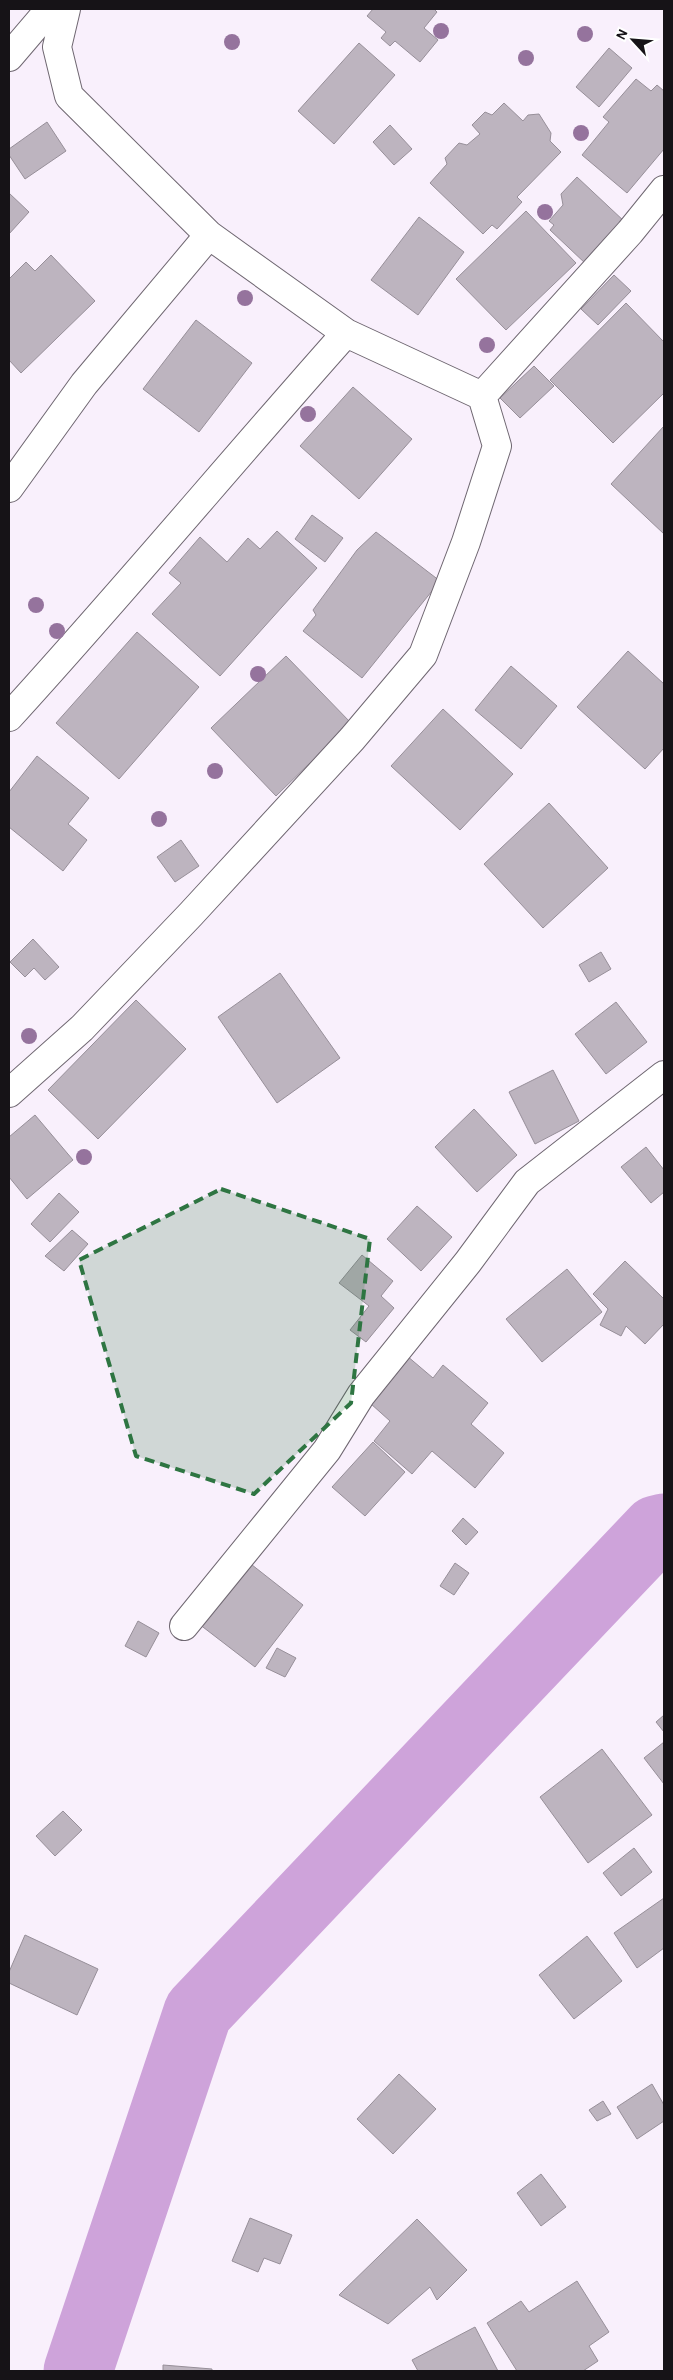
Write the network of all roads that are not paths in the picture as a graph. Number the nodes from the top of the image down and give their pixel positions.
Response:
1 (50, 9) edge
2 (66, 9) edge
3 (9, 57) edge
4 (664, 190) edge
5 (209, 235) junction
6 (346, 333) junction
7 (482, 396) junction
8 (9, 488) edge
9 (9, 717) edge
10 (664, 1074) edge
11 (9, 1093) edge
12 (184, 1626) dead end

1 - 3 street
2 - 5 street
4 - 7 street
5 - 6 street
5 - 8 street
6 - 7 street
6 - 9 street
7 - 11 street
10 - 12 street

